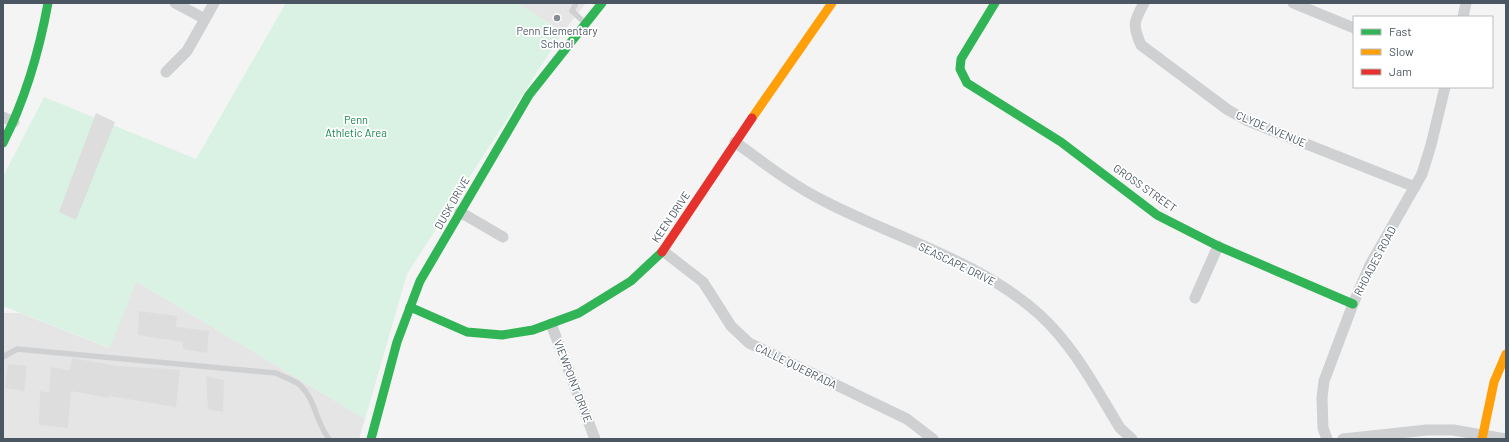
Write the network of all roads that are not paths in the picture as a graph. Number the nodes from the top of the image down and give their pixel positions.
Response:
1 (48, 3) edge
2 (175, 3) edge
3 (214, 3) edge
4 (576, 3) edge
5 (602, 3) edge
6 (832, 3) edge
7 (995, 3) edge
8 (1144, 3) edge
9 (1293, 3) edge
10 (1466, 3) edge
11 (1463, 16) edge
12 (205, 19) junction
13 (585, 23) junction
14 (1353, 28) edge
15 (166, 72) dead end
16 (1445, 88) edge
17 (3, 117) edge
18 (14, 122) junction
19 (735, 142) junction
20 (3, 144) edge
21 (1415, 187) junction
22 (460, 212) junction
23 (503, 237) dead end
24 (1218, 246) junction
25 (663, 251) junction
26 (1194, 298) dead end
27 (1352, 304) junction
28 (410, 307) junction
29 (551, 324) junction
30 (1506, 354) edge
31 (3, 356) edge
32 (1482, 437) edge
33 (329, 439) edge
34 (371, 439) edge
35 (595, 439) edge
36 (933, 439) edge
37 (1132, 439) edge
38 (1327, 439) edge
39 (1343, 439) edge
40 (1506, 439) edge

1 - 18 street
2 - 12 street
3 - 12 street
4 - 13 lane
5 - 13 street, DUSK DRIVE
6 - 19 street, KEEN DRIVE
7 - 24 street, GROSS STREET
8 - 21 street, CLYDE AVENUE
9 - 14 street
10 - 11 street
12 - 15 street
13 - 22 street, DUSK DRIVE
16 - 21 street, RHOADES ROAD
17 - 18 street
18 - 20 street
19 - 25 street, KEEN DRIVE
19 - 37 street, SEASCAPE DRIVE
21 - 27 street, RHOADES ROAD
22 - 23 street
22 - 28 street, DUSK DRIVE
24 - 26 street
24 - 27 street, GROSS STREET
25 - 29 street, KEEN DRIVE
25 - 36 street, CALLE QUEBRADA
27 - 38 street, RHOADES ROAD
28 - 29 street, KEEN DRIVE
28 - 34 street, DUSK DRIVE
29 - 35 street, VIEWPOINT DRIVE
30 - 32 street
31 - 33 lane
32 - 39 street
32 - 40 street

